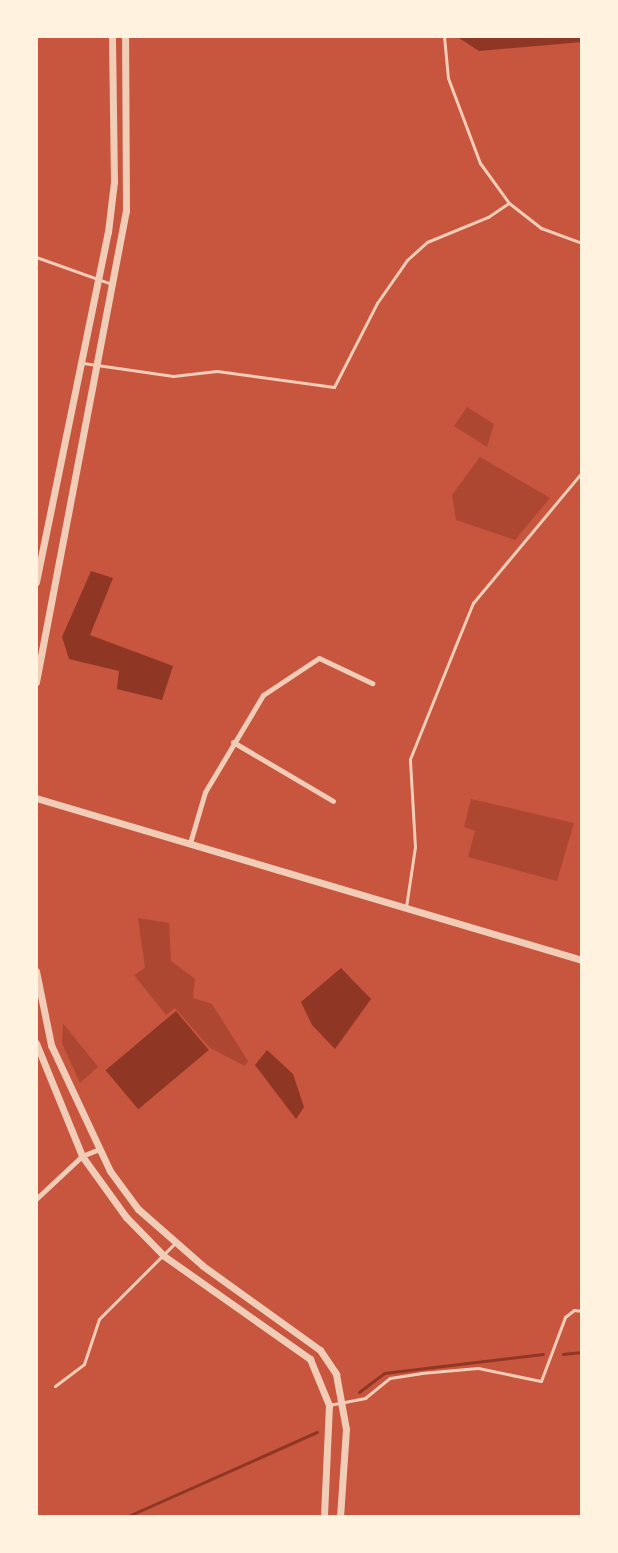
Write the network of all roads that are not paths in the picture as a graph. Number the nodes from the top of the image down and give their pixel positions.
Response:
1 (112, 36) edge
2 (125, 36) edge
3 (444, 36) edge
4 (509, 203) junction
5 (582, 243) edge
6 (36, 257) edge
7 (98, 281) junction
8 (113, 284) junction
9 (83, 363) junction
10 (99, 365) junction
11 (582, 472) edge
12 (36, 582) edge
13 (36, 682) edge
14 (372, 683) dead end
15 (233, 742) junction
16 (36, 798) edge
17 (333, 801) dead end
18 (190, 843) junction
19 (406, 907) junction
20 (582, 960) edge
21 (36, 971) edge
22 (36, 1043) edge
23 (99, 1149) junction
24 (82, 1156) junction
25 (36, 1199) edge
26 (175, 1243) junction
27 (164, 1256) junction
28 (582, 1311) edge
29 (55, 1386) dead end
30 (343, 1402) junction
31 (329, 1405) junction
32 (324, 1517) edge
33 (340, 1517) edge

1 - 7 street
2 - 8 street
3 - 4 lane
4 - 5 lane
4 - 10 lane
6 - 7 lane
7 - 8 lane
7 - 9 street
8 - 10 street
9 - 10 lane
9 - 12 street
10 - 13 street
11 - 19 lane
14 - 15 street
15 - 17 street
15 - 18 street
16 - 18 street
18 - 19 street
19 - 20 street
21 - 23 street
22 - 24 street
23 - 24 street
23 - 26 street
24 - 25 street
24 - 27 street
26 - 27 lane
26 - 30 street
27 - 29 lane
27 - 31 street
28 - 30 lane
30 - 31 lane
30 - 33 street
31 - 32 street

